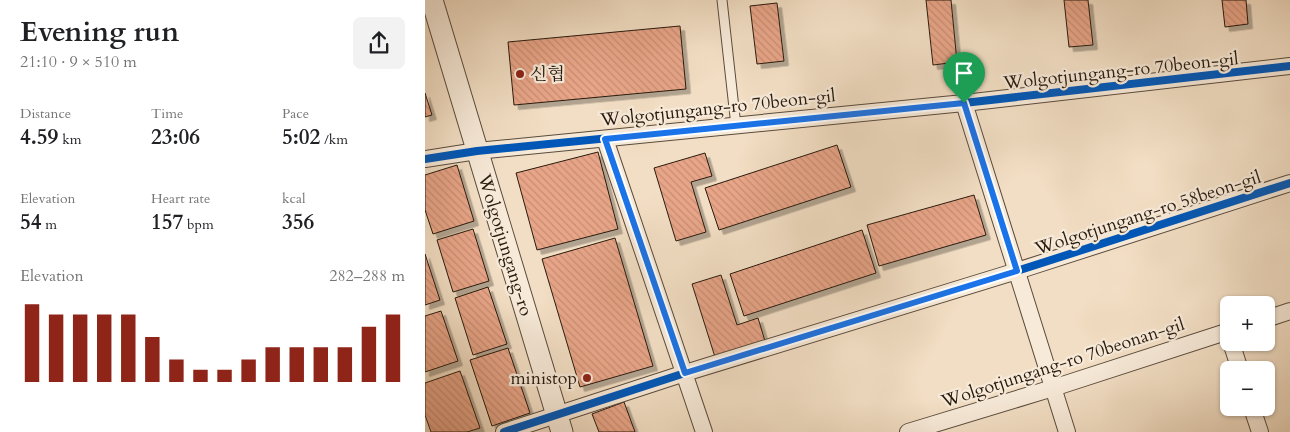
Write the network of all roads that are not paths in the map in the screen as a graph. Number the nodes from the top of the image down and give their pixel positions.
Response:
1 (432, 0) edge
2 (722, 0) edge
3 (1290, 66) edge
4 (964, 103) junction
5 (736, 126) junction
6 (605, 139) junction
7 (477, 151) junction
8 (425, 159) edge
9 (1290, 183) edge
10 (1017, 271) junction
11 (1290, 311) edge
12 (1275, 316) edge
13 (1220, 338) edge
14 (685, 373) junction
15 (1053, 388) junction
16 (1255, 416) edge
17 (560, 424) edge
18 (504, 432) edge
19 (704, 432) edge
20 (908, 432) edge
21 (1067, 432) edge
22 (1260, 432) edge

1 - 7 street, Wolgotjungang-ro
2 - 5 lane
3 - 4 street, Wolgotjungang-ro 70beon-gil
4 - 5 street, Wolgotjungang-ro 70beon-gil
4 - 10 street
5 - 6 street, Wolgotjungang-ro 70beon-gil
6 - 7 street, Wolgotjungang-ro 70beon-gil
6 - 14 street
7 - 8 street, Wolgotjungang-ro 70beon-gil
7 - 17 street, Wolgotjungang-ro
9 - 10 street, Wolgotjungang-ro 58beon-gil
10 - 14 street, Wolgotjungang-ro 58beon-gil
10 - 15 street
11 - 12 street
13 - 15 street, Wolgotjungang-ro 70beonan-gil
14 - 17 street, Wolgotjungang-ro 58beon-gil
14 - 19 street
15 - 20 street, Wolgotjungang-ro 70beonan-gil
15 - 21 street
16 - 22 street
17 - 18 street, Wolgotjungang-ro 58beon-gil

